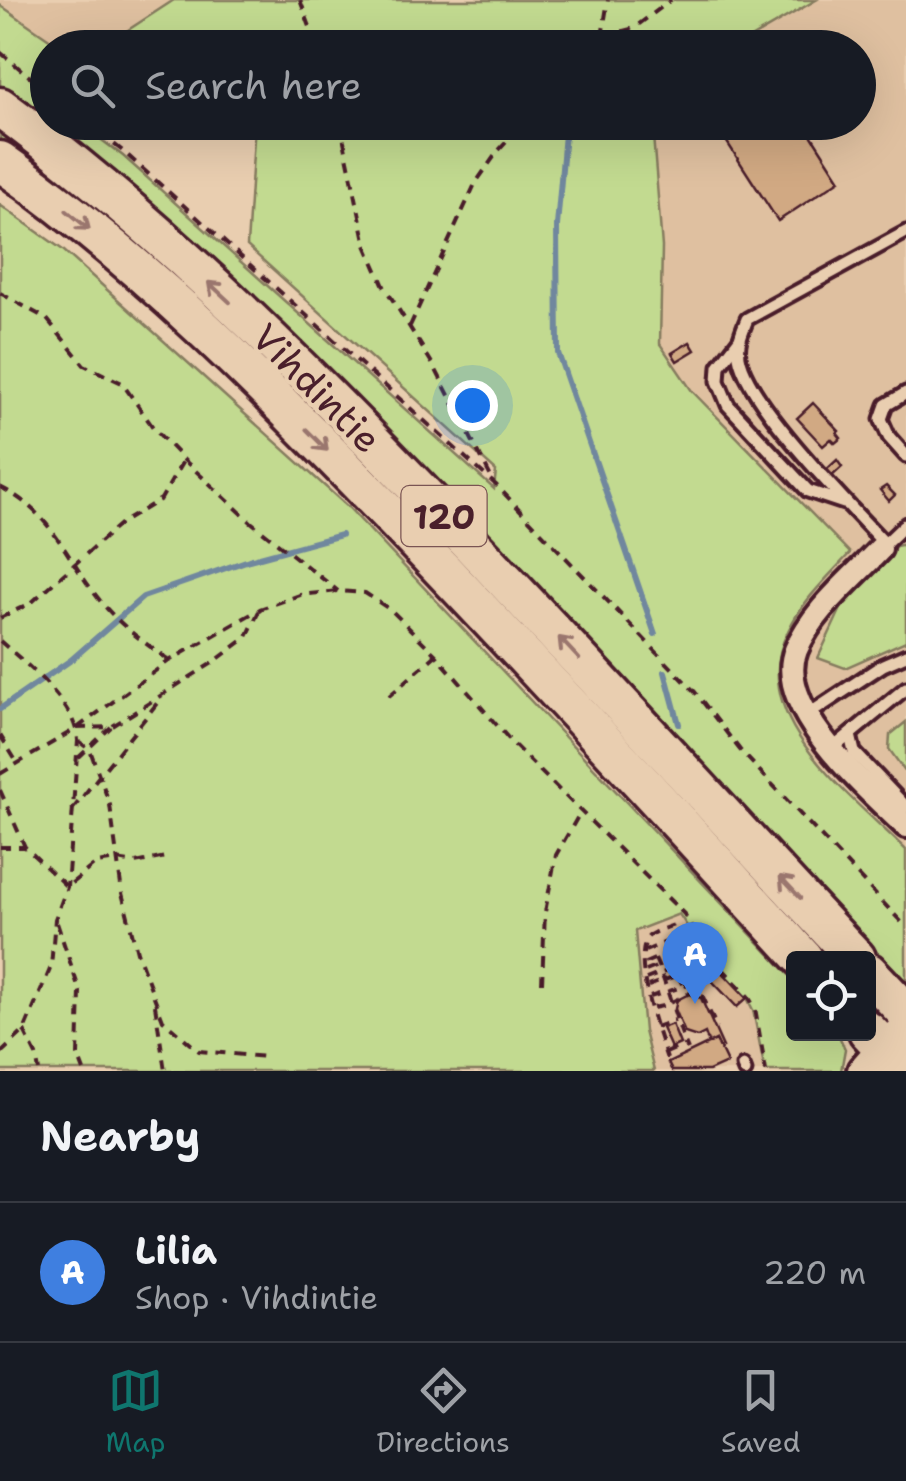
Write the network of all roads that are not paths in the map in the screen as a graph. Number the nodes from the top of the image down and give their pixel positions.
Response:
1 (0, 107) edge
2 (30, 132) edge
3 (40, 140) edge
4 (0, 161) edge
5 (906, 232) edge
6 (739, 340) junction
7 (906, 393) edge
8 (906, 456) edge
9 (848, 504) junction
10 (906, 524) edge
11 (882, 546) junction
12 (906, 655) edge
13 (906, 688) edge
14 (806, 716) junction
15 (841, 742) junction
16 (906, 807) edge
17 (906, 826) edge
18 (797, 951) edge
19 (850, 951) edge
20 (876, 980) edge
21 (906, 1012) edge

2 -> 1 main road, Vihdintie / 120
19 -> 3 main road, Vihdintie / 120
4 -> 18 main road, Vihdintie / 120
5 - 6 lane
6 - 9 lane
6 - 9 lane
7 - 8 lane
9 - 11 lane
10 - 11 lane
11 - 14 street
12 - 14 lane
13 - 15 lane
14 - 15 street
15 - 16 lane
15 - 17 street
20 - 21 main road

